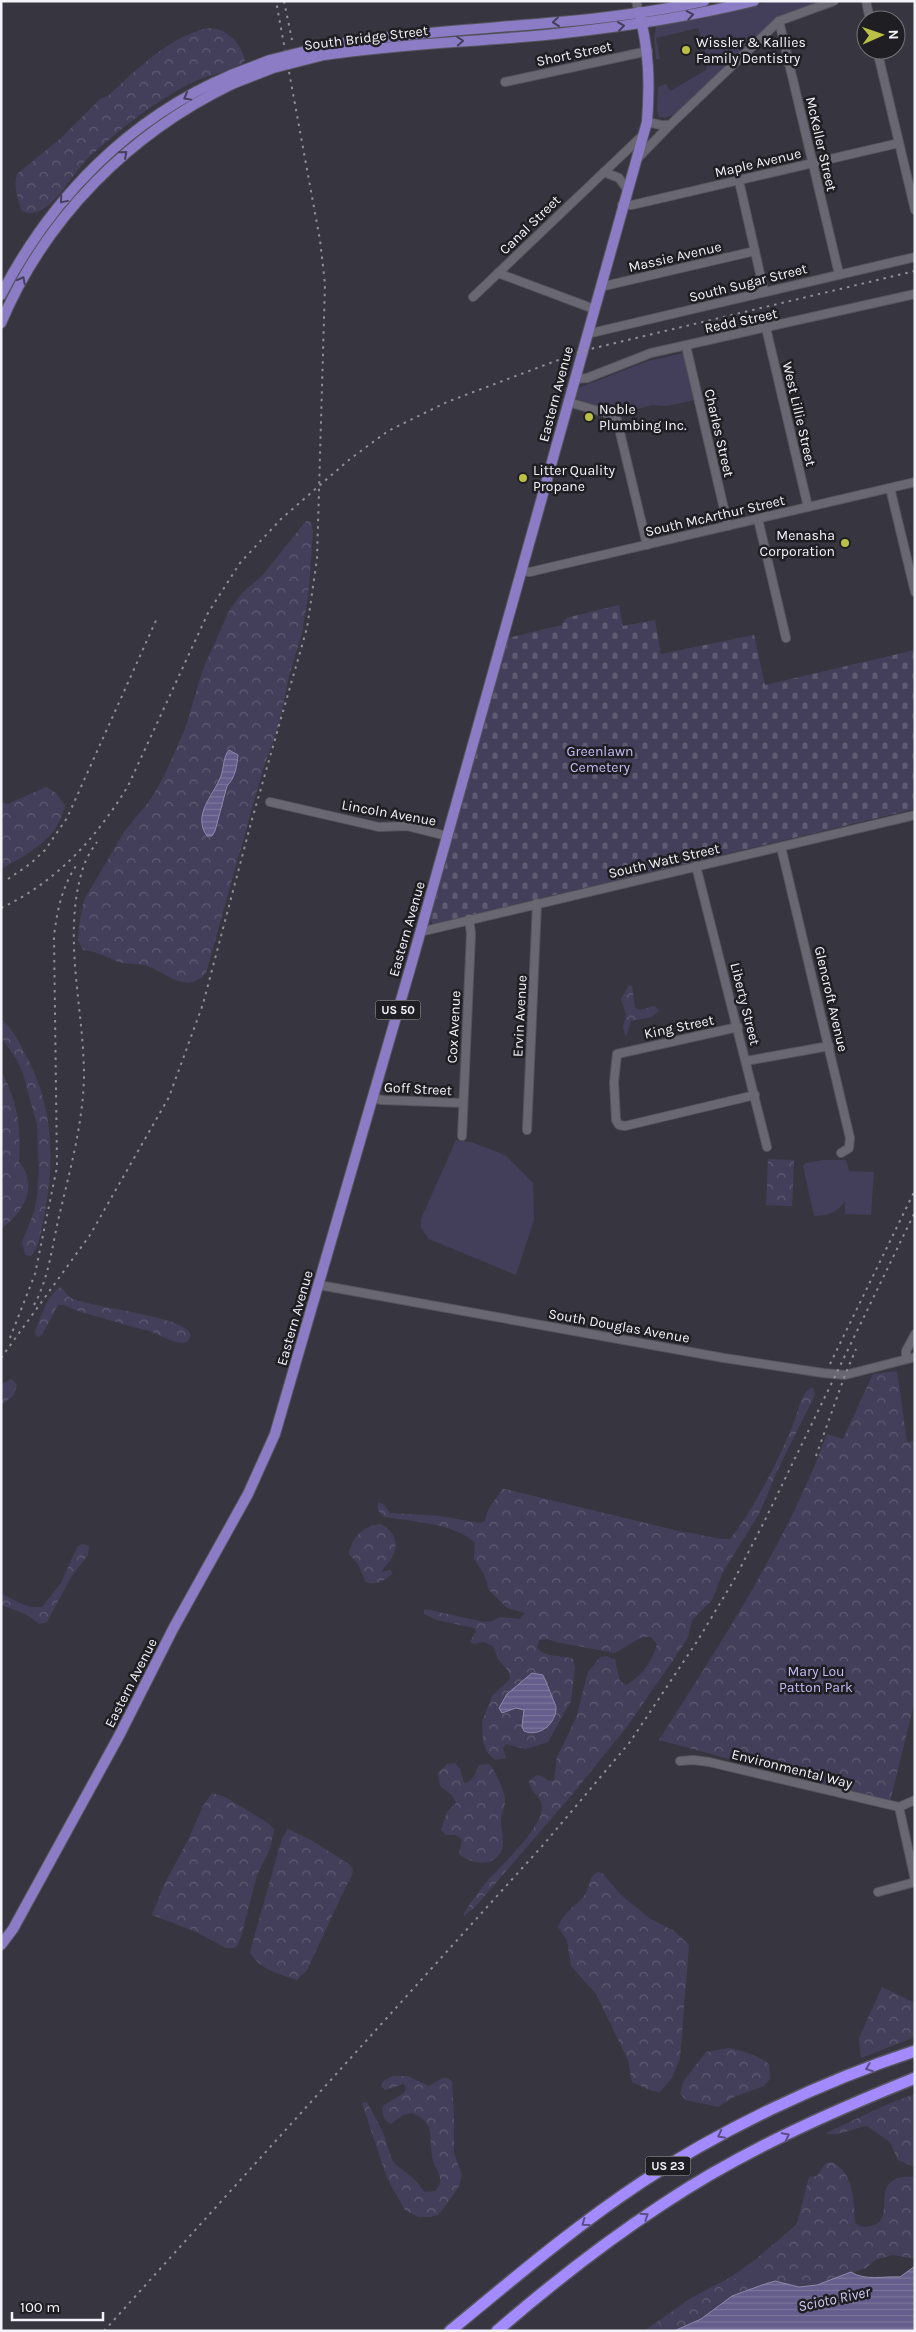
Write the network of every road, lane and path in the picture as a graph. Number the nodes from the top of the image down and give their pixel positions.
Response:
1 (636, 1) edge
2 (704, 1) edge
3 (754, 1) edge
4 (834, 1) edge
5 (639, 12) junction
6 (779, 20) junction
7 (642, 23) junction
8 (323, 51) junction
9 (648, 51) junction
10 (879, 60) edge
11 (232, 80) junction
12 (505, 82) dead end
13 (647, 122) junction
14 (670, 125) junction
15 (644, 134) junction
16 (899, 143) junction
17 (636, 160) junction
18 (812, 163) junction
19 (604, 172) junction
20 (738, 181) junction
21 (627, 189) junction
22 (622, 205) junction
23 (915, 210) edge
24 (755, 251) junction
25 (915, 257) edge
26 (498, 273) junction
27 (839, 274) junction
28 (600, 287) junction
29 (764, 291) junction
30 (915, 294) edge
31 (1, 295) edge
32 (474, 297) dead end
33 (594, 309) junction
34 (1, 324) edge
35 (766, 328) junction
36 (587, 334) junction
37 (686, 346) junction
38 (574, 379) junction
39 (568, 402) junction
40 (915, 482) edge
41 (890, 488) junction
42 (808, 507) junction
43 (758, 519) junction
44 (728, 526) junction
45 (646, 544) junction
46 (521, 571) junction
47 (915, 592) edge
48 (786, 638) dead end
49 (270, 802) dead end
50 (915, 815) edge
51 (446, 836) junction
52 (782, 847) junction
53 (696, 866) junction
54 (537, 903) junction
55 (469, 919) junction
56 (420, 932) junction
57 (738, 1027) junction
58 (829, 1046) junction
59 (746, 1061) junction
60 (755, 1095) junction
61 (372, 1098) junction
62 (463, 1103) junction
63 (527, 1130) dead end
64 (462, 1136) dead end
65 (767, 1147) dead end
66 (841, 1153) dead end
67 (319, 1284) junction
68 (915, 1334) edge
69 (915, 1357) edge
70 (906, 1359) junction
71 (680, 1761) dead end
72 (915, 1800) edge
73 (899, 1808) junction
74 (915, 1881) edge
75 (878, 1892) dead end
76 (1, 1945) edge
77 (915, 2051) edge
78 (915, 2078) edge
79 (536, 2297) junction
80 (450, 2331) edge
81 (497, 2331) edge
82 (502, 2331) edge

1 - 5 street
2 - 5 main road, South Bridge Street
7 -> 3 main road, South Bridge Street
4 - 6 street
5 - 7 main road, Eastern Avenue / US 50
5 -> 8 main road, South Bridge Street
6 - 14 street
6 - 18 street, McKeller Street
8 -> 7 main road, South Bridge Street
7 - 9 main road, Eastern Avenue / US 50
8 - 11 main road, South Bridge Street, bridge
9 - 12 street, Short Street
9 - 13 main road, Eastern Avenue / US 50
10 - 16 street
11 -> 31 main road, South Bridge Street
34 -> 11 main road, South Bridge Street
13 - 14 street
13 - 15 main road, Eastern Avenue / US 50
14 - 17 street
15 - 17 main road, Eastern Avenue / US 50
15 - 19 street, Canal Street
16 - 18 street, Maple Avenue
16 - 23 street
17 - 21 main road, Eastern Avenue / US 50
18 - 20 street, Maple Avenue
18 - 27 street, McKeller Street
19 - 21 street
19 - 26 street, Canal Street
20 - 22 street, Maple Avenue
20 - 24 street
21 - 22 main road, Eastern Avenue / US 50
22 - 28 main road, Eastern Avenue / US 50
24 - 28 street, Massie Avenue
24 - 29 street
25 - 27 street, South Sugar Street
26 - 32 street, Canal Street
26 - 33 street
27 - 29 street, South Sugar Street
28 - 33 main road, Eastern Avenue / US 50
29 - 36 street, South Sugar Street
30 - 35 street, Redd Street
33 - 36 main road, Eastern Avenue / US 50
35 - 37 street, Redd Street
35 - 42 street, West Lillie Street
36 - 38 main road, Eastern Avenue / US 50
37 - 38 street, Redd Street
37 - 44 street, Charles Street
38 - 39 main road, Eastern Avenue / US 50
39 - 45 street
39 - 46 main road, Eastern Avenue / US 50
40 - 41 street, South McArthur Street
41 - 42 street, South McArthur Street
41 - 47 street
42 - 43 street, South McArthur Street
43 - 44 street, South McArthur Street
43 - 48 street
44 - 45 street, South McArthur Street
45 - 46 street, South McArthur Street
46 - 51 main road, Eastern Avenue / US 50
49 - 51 street, Lincoln Avenue
50 - 52 street, South Watt Street
51 - 56 main road, Eastern Avenue / US 50
52 - 53 street, South Watt Street
52 - 58 street, Glencroft Avenue
53 - 54 street, South Watt Street
53 - 57 street, Liberty Street
54 - 55 street, South Watt Street
54 - 63 street, Ervin Avenue
55 - 56 street, South Watt Street
55 - 62 street, Cox Avenue
56 - 61 main road, Eastern Avenue / US 50
57 - 59 street, Liberty Street
57 - 60 street, King Street
58 - 59 street
58 - 66 street, Glencroft Avenue
59 - 60 street, Liberty Street
60 - 65 street, Liberty Street
61 - 62 street, Goff Street
61 - 67 main road, Eastern Avenue / US 50
62 - 64 street, Cox Avenue
67 - 70 street, South Douglas Avenue
67 - 76 main road, Eastern Avenue / US 50
68 - 70 street
69 - 70 street, South Douglas Avenue
71 - 73 street, Environmental Way
72 - 73 street
73 - 74 street
74 - 75 street
77 -> 80 highway, US 23
79 -> 78 highway, US 23
79 - 81 highway, US 23
79 - 82 highway

